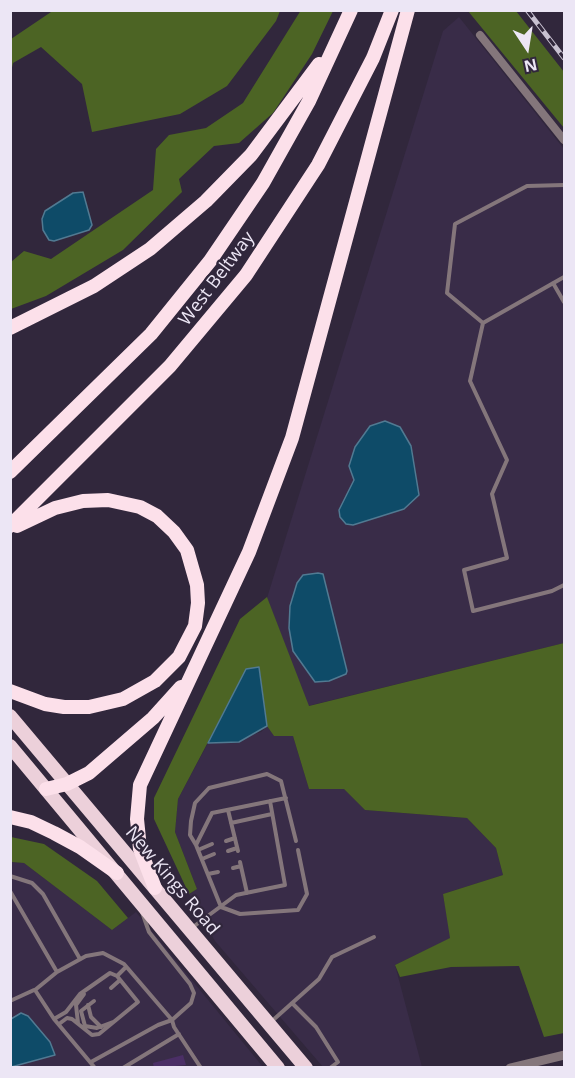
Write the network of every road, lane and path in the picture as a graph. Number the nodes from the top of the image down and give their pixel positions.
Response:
1 (351, 10) edge
2 (392, 10) edge
3 (408, 10) edge
4 (341, 33) junction
5 (480, 35) dead end
6 (564, 140) edge
7 (564, 185) edge
8 (564, 277) edge
9 (553, 283) junction
10 (564, 302) edge
11 (483, 323) junction
12 (10, 328) edge
13 (10, 472) edge
14 (10, 528) edge
15 (564, 585) edge
16 (190, 676) junction
17 (10, 691) edge
18 (10, 716) edge
19 (10, 747) edge
20 (67, 784) junction
21 (46, 789) junction
22 (286, 798) junction
23 (270, 801) junction
24 (228, 810) junction
25 (272, 814) junction
26 (10, 818) edge
27 (231, 823) junction
28 (235, 838) junction
29 (226, 841) dead end
30 (296, 841) dead end
31 (212, 844) dead end
32 (197, 847) junction
33 (228, 850) dead end
34 (298, 850) dead end
35 (214, 854) dead end
36 (202, 859) junction
37 (233, 868) dead end
38 (218, 872) dead end
39 (117, 873) junction
40 (208, 874) junction
41 (10, 876) edge
42 (155, 888) junction
43 (10, 891) edge
44 (247, 893) junction
45 (141, 903) junction
46 (221, 907) junction
47 (189, 930) junction
48 (374, 937) dead end
49 (172, 940) junction
50 (80, 959) junction
51 (126, 967) junction
52 (57, 972) junction
53 (118, 978) junction
54 (111, 988) dead end
55 (35, 990) junction
56 (84, 994) junction
57 (10, 1001) edge
58 (94, 1001) dead end
59 (292, 1003) junction
60 (88, 1005) junction
61 (54, 1019) junction
62 (119, 1020) junction
63 (172, 1020) junction
64 (269, 1023) junction
65 (59, 1024) junction
66 (78, 1024) junction
67 (101, 1027) junction
68 (179, 1034) junction
69 (564, 1055) edge
70 (91, 1062) junction
71 (338, 1062) junction
72 (95, 1068) edge
73 (123, 1068) edge
74 (201, 1068) edge
75 (278, 1068) edge
76 (306, 1068) edge
77 (330, 1068) edge
78 (343, 1068) edge
79 (510, 1068) edge

1 - 4 highway, West Beltway
2 - 14 highway, West Beltway
3 - 16 highway
4 - 12 highway
4 - 13 highway, West Beltway
5 - 6 street
7 - 11 lane
8 - 9 lane
9 - 10 lane
9 - 11 lane
11 - 15 lane
14 - 17 highway
16 - 20 highway
16 - 42 highway
18 - 20 highway, New Kings Road
19 - 21 highway, New Kings Road
20 - 21 highway
20 - 42 highway, New Kings Road
21 - 39 highway, New Kings Road
22 - 23 lane
22 - 30 lane
22 - 32 lane
23 - 24 lane
23 - 25 lane
24 - 27 lane
24 - 32 lane
25 - 27 lane
25 - 44 lane
26 - 39 highway
27 - 28 lane
28 - 29 lane
28 - 33 lane
31 - 32 lane
32 - 36 lane
34 - 46 lane
35 - 36 lane
36 - 40 lane
37 - 44 lane
38 - 40 lane
39 - 45 highway, New Kings Road
40 - 46 lane
41 - 50 lane
42 - 47 highway, New Kings Road
43 - 52 lane
44 - 46 lane
45 - 49 highway, New Kings Road
45 - 63 lane
46 - 47 lane
47 - 49 lane
47 - 64 highway, New Kings Road
48 - 59 lane
49 - 75 highway, New Kings Road
50 - 51 lane
50 - 52 lane
51 - 53 lane
51 - 63 lane
52 - 55 lane
53 - 54 lane
53 - 56 lane
53 - 62 lane
55 - 57 lane
55 - 61 lane
56 - 61 lane
56 - 66 lane
58 - 60 lane
59 - 64 lane
59 - 71 lane
60 - 67 lane
60 - 67 lane
61 - 65 lane
62 - 66 lane
62 - 67 lane
63 - 68 lane
63 - 70 lane
64 - 76 highway, New Kings Road
65 - 66 lane
65 - 70 lane
68 - 73 lane
68 - 74 lane
69 - 79 street
70 - 72 lane
71 - 77 lane
71 - 78 lane

